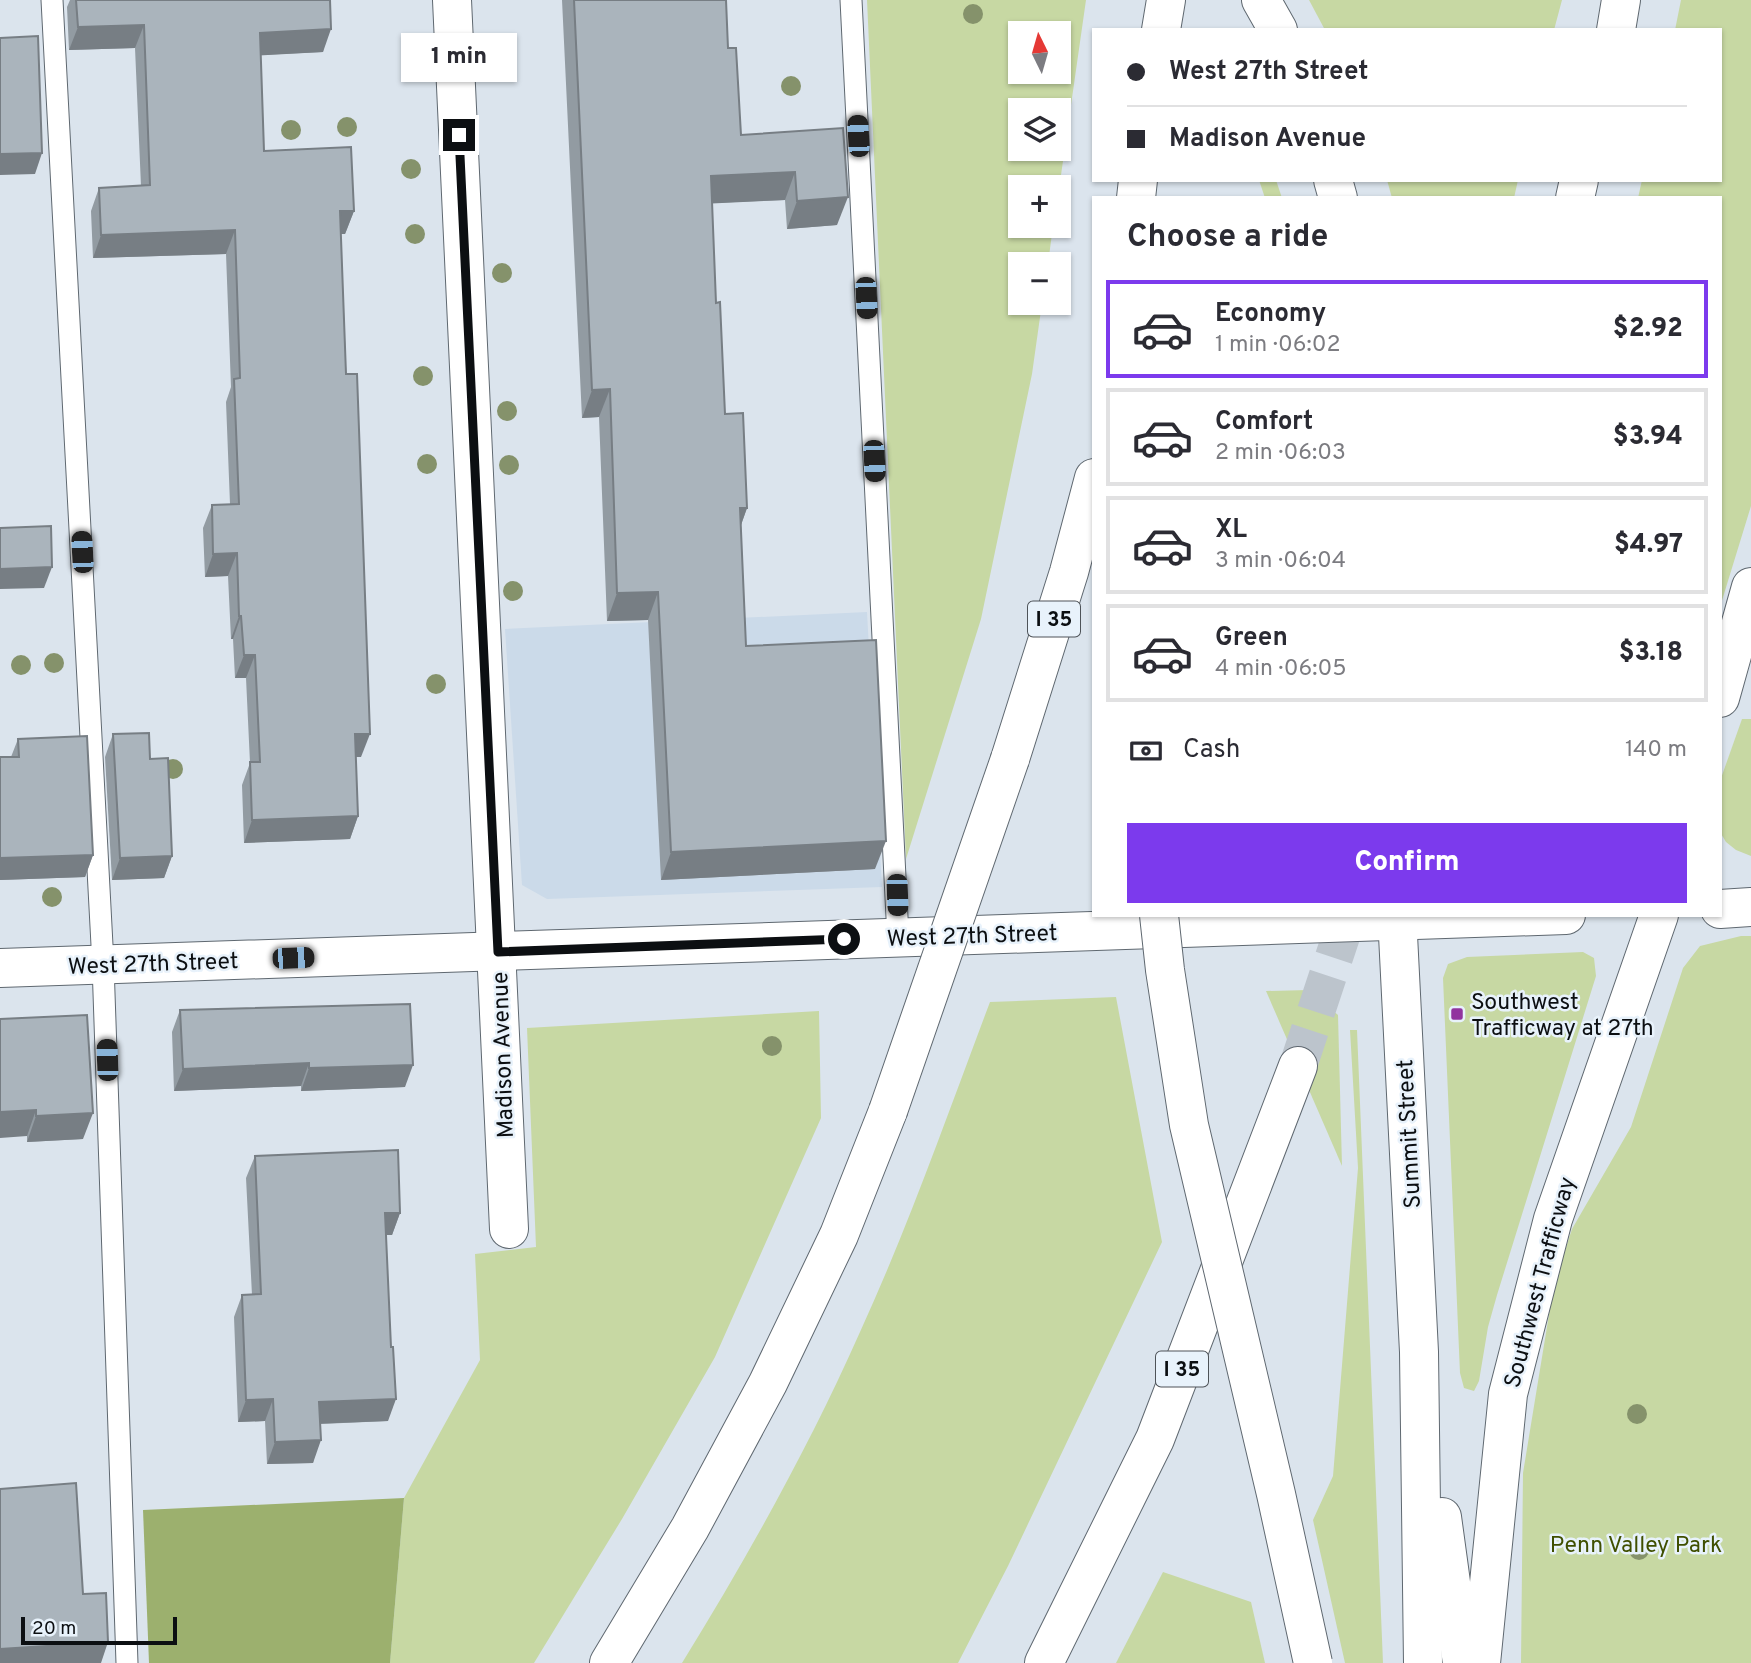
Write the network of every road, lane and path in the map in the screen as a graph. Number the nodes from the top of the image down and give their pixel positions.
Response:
1 (52, 0) edge
2 (452, 0) edge
3 (851, 0) edge
4 (1166, 0) edge
5 (1261, 0) edge
6 (1621, 0) edge
7 (1161, 28) edge
8 (1277, 28) edge
9 (1616, 28) edge
10 (1092, 486) edge
11 (1750, 597) edge
12 (1722, 691) edge
13 (1751, 907) edge
14 (1722, 909) edge
15 (1159, 917) edge
16 (1453, 917) edge
17 (1658, 917) edge
18 (1397, 918) edge
19 (898, 937) junction
20 (498, 952) junction
21 (103, 964) junction
22 (0, 968) edge
23 (1298, 1066) tunnel mouth
24 (509, 1229) dead end
25 (1419, 1352) junction
26 (127, 1663) edge
27 (609, 1663) edge
28 (1044, 1663) edge
29 (1313, 1663) edge
30 (1423, 1663) edge
31 (1462, 1663) edge
32 (1481, 1663) edge

1 - 21 lane
2 - 20 main road, Madison Avenue
3 - 19 lane
4 - 7 main road
5 - 8 main road
6 - 9 main road
10 - 27 main road, I 35, bridge
11 - 12 main road
13 - 14 main road
15 - 29 main road, bridge
16 - 18 main road, West 27th Street
17 - 32 main road, Southwest Trafficway
18 - 19 main road, West 27th Street
18 - 25 main road, Summit Street
19 - 20 main road, West 27th Street
20 - 21 main road, West 27th Street
20 - 24 main road, Madison Avenue
21 - 22 main road, West 27th Street
21 - 26 lane
23 - 28 main road, I 35
25 - 30 main road, Summit Street
25 - 31 main road, Summit Street

